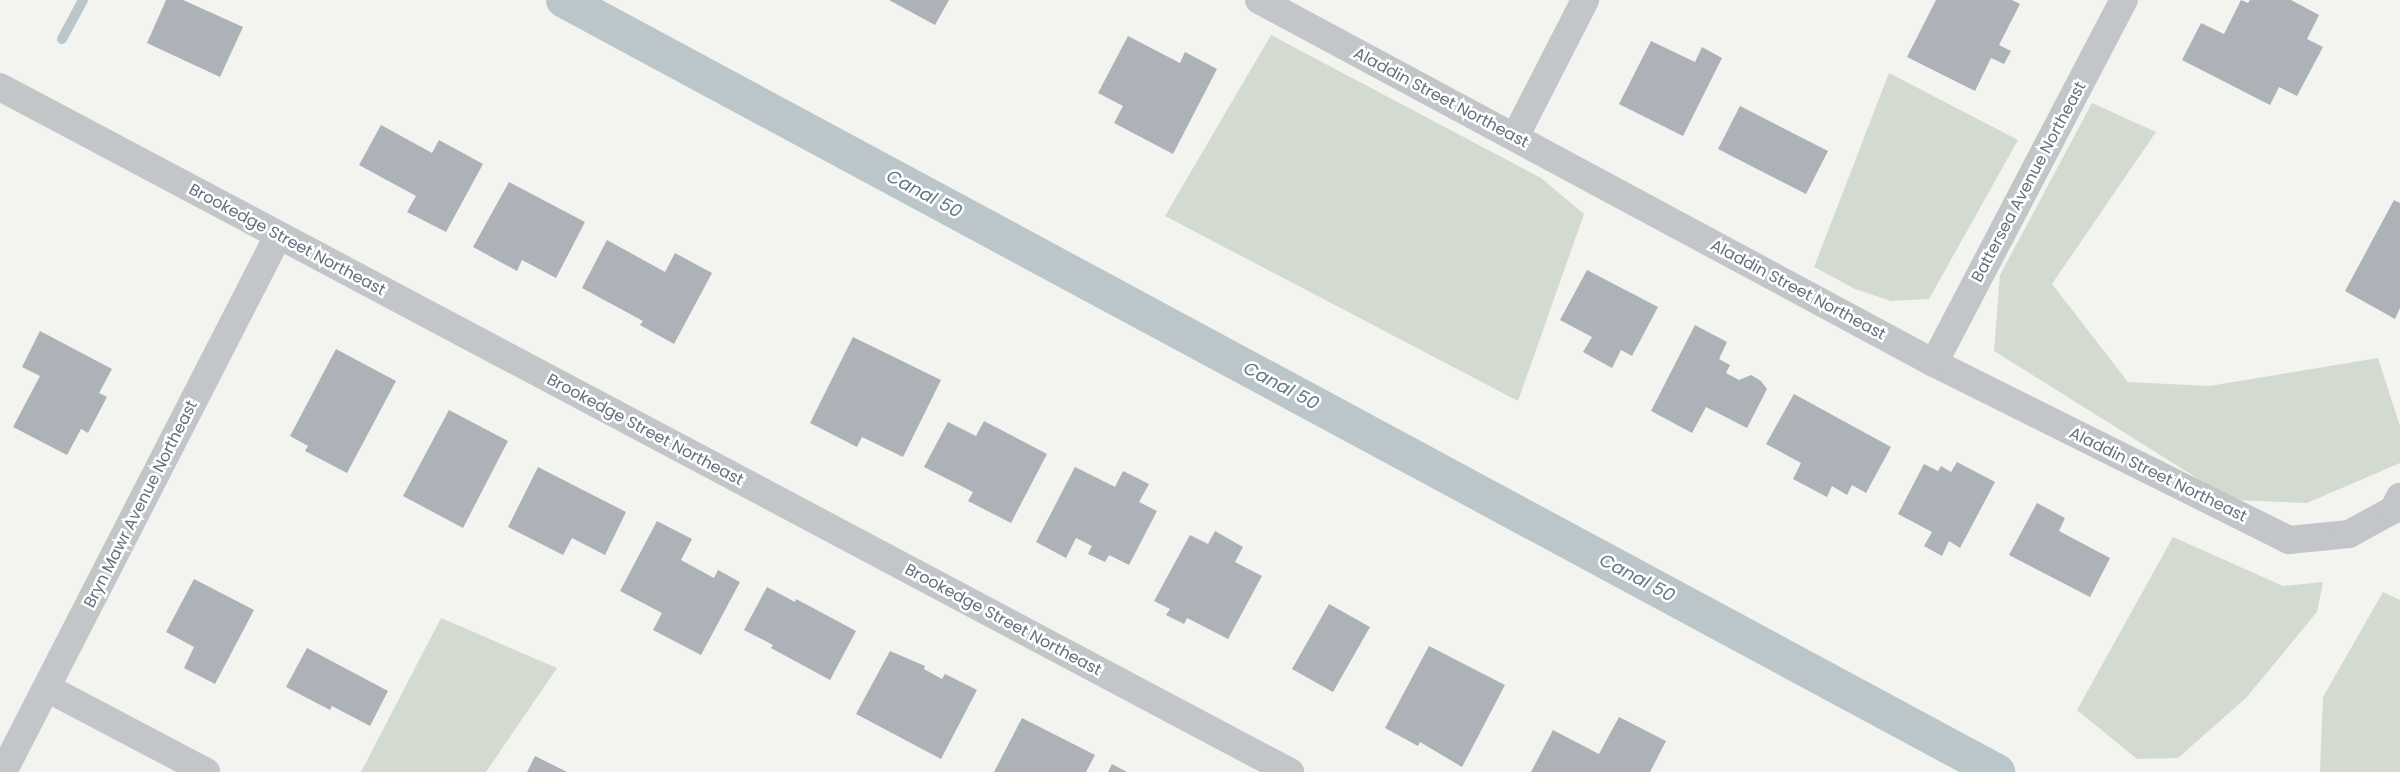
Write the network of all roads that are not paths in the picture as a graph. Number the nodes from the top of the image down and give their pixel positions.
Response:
1 (1259, 0) edge
2 (1585, 0) edge
3 (2124, 0) edge
4 (0, 87) edge
5 (1514, 137) junction
6 (278, 236) junction
7 (1934, 363) junction
8 (2400, 497) edge
9 (47, 688) junction
10 (2, 772) edge
11 (206, 772) edge
12 (1290, 772) edge

1 - 5 street, Aladdin Street Northeast
2 - 5 street
3 - 7 street, Battersea Avenue Northeast
4 - 6 street, Brookedge Street Northeast
5 - 7 street, Aladdin Street Northeast
6 - 9 street, Bryn Mawr Avenue Northeast
6 - 12 street, Brookedge Street Northeast
7 - 8 street, Aladdin Street Northeast
9 - 10 street, Bryn Mawr Avenue Northeast
9 - 11 street

